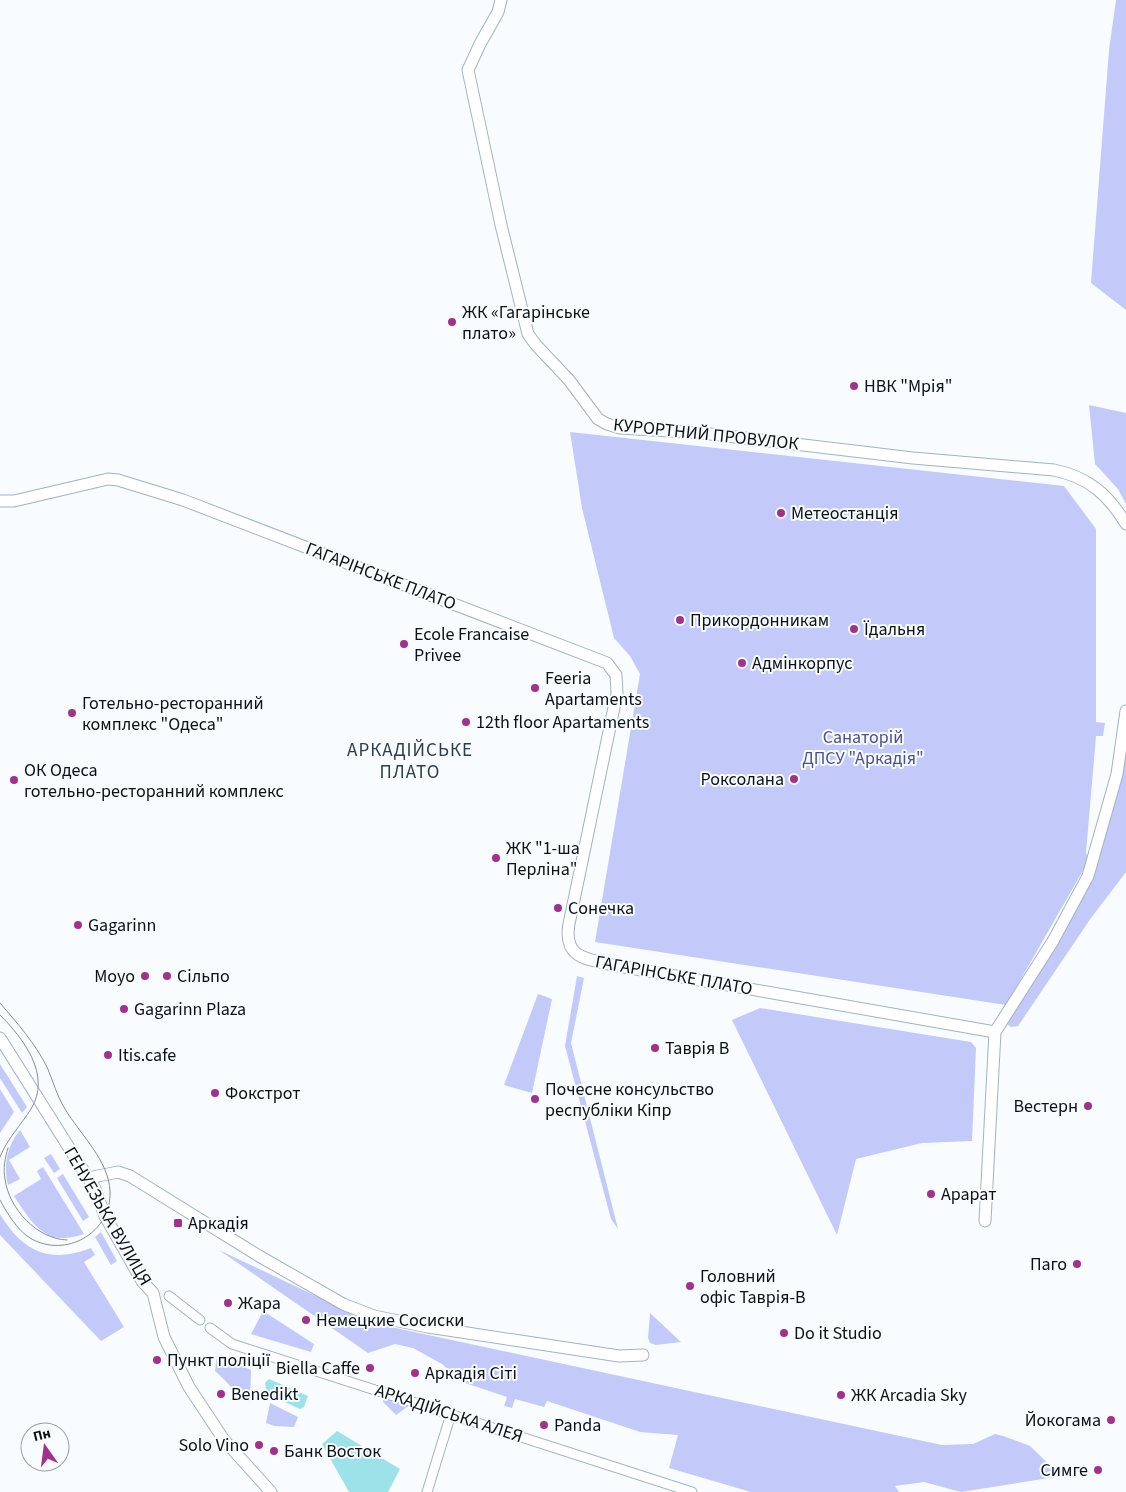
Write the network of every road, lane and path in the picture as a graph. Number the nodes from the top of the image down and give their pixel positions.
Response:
1 (501, 0) edge
2 (0, 501) edge
3 (1126, 524) edge
4 (1126, 711) edge
5 (995, 1032) junction
6 (0, 1038) edge
7 (88, 1178) junction
8 (985, 1221) dead end
9 (169, 1296) dead end
10 (200, 1320) dead end
11 (210, 1328) dead end
12 (643, 1355) dead end
13 (451, 1414) junction
14 (271, 1492) edge
15 (427, 1492) edge
16 (692, 1492) edge

1 - 3 street, КУРОРТНИЙ ПРОВУЛОК
2 - 5 street, ГАГАРІНСЬКЕ ПЛАТО
4 - 5 street
5 - 8 street
6 - 7 street, ГЕНУЕЗЬКА ВУЛИЦЯ
7 - 12 street
7 - 14 street, ГЕНУЕЗЬКА ВУЛИЦЯ
9 - 10 street
11 - 13 street, АРКАДІЙСЬКА АЛЕЯ
13 - 15 street
13 - 16 street, АРКАДІЙСЬКА АЛЕЯ

